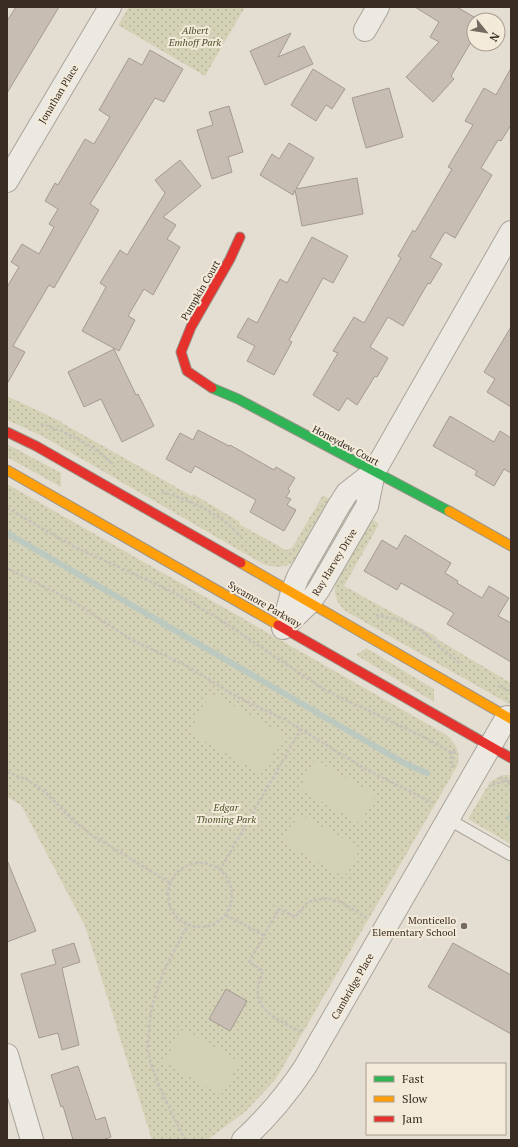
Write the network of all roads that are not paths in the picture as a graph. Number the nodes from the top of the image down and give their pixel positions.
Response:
1 (110, 7) edge
2 (378, 7) edge
3 (365, 30) dead end
4 (7, 181) edge
5 (511, 232) edge
6 (240, 237) dead end
7 (182, 354) joint
8 (7, 432) edge
9 (7, 470) edge
10 (374, 472) junction
11 (511, 546) edge
12 (301, 597) junction
13 (283, 628) junction
14 (509, 718) edge
15 (490, 746) junction
16 (511, 758) edge
17 (448, 819) junction
18 (511, 855) edge
19 (7, 1055) edge
20 (32, 1140) edge
21 (243, 1140) edge

1 - 4 street, Jonathan Place
2 - 3 street
5 - 10 street
6 - 7 main road, Pumpkin Court
7 - 10 main road, Honeydew Court
8 - 12 main road
9 - 13 main road, Sycamore Parkway
10 - 11 main road, Honeydew Court
10 - 12 street
12 - 13 street
12 - 14 main road
13 - 15 main road, Sycamore Parkway
14 - 15 street, Cambridge Place
15 - 16 main road, Sycamore Parkway
15 - 17 street, Cambridge Place
17 - 18 lane
17 - 21 street, Cambridge Place
19 - 20 street

